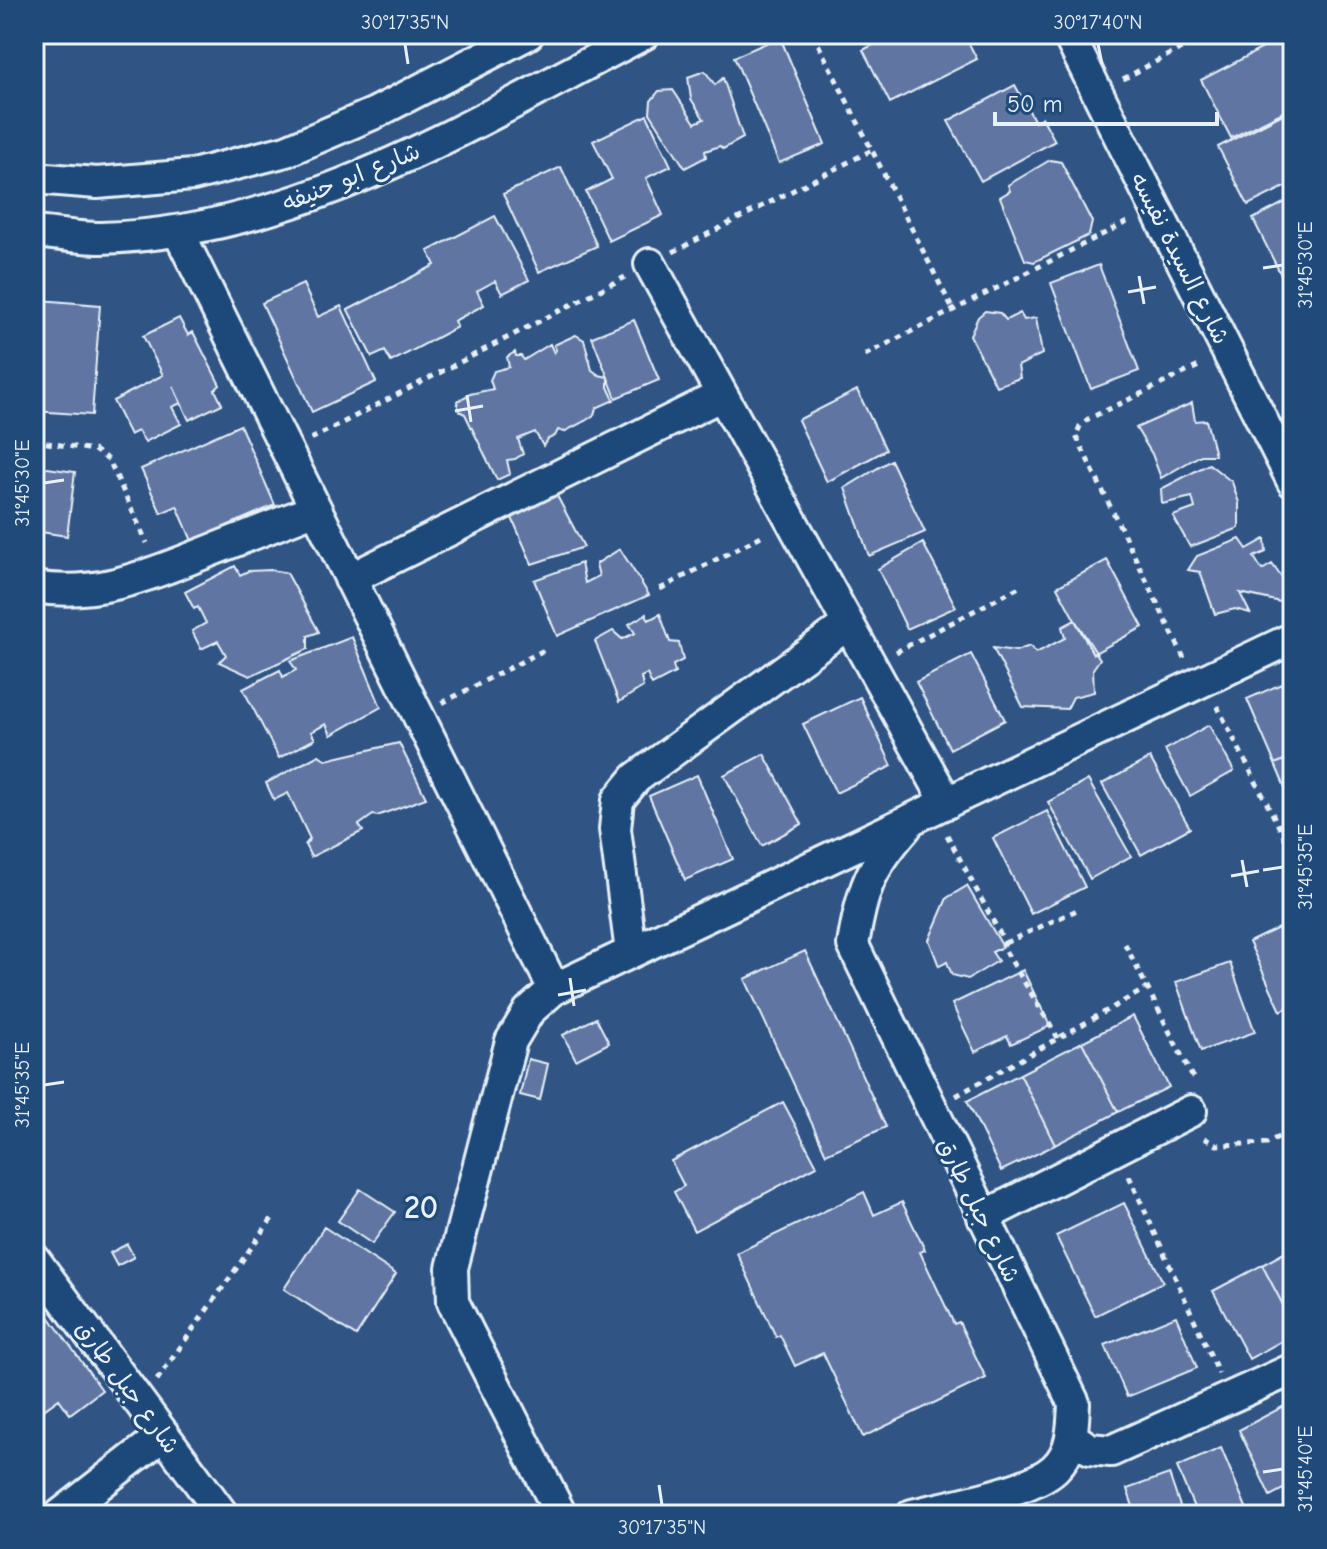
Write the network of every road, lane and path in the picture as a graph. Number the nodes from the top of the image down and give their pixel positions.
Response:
1 (528, 34) edge
2 (644, 34) edge
3 (813, 34) edge
4 (1068, 34) edge
5 (1208, 34) edge
6 (1097, 92) junction
7 (872, 150) junction
8 (34, 178) edge
9 (1155, 208) junction
10 (178, 231) junction
11 (34, 232) edge
12 (650, 264) junction
13 (953, 310) junction
14 (1228, 352) junction
15 (865, 355) dead end
16 (722, 395) junction
17 (34, 441) edge
18 (287, 451) junction
19 (1293, 482) edge
20 (316, 509) junction
21 (791, 520) junction
22 (160, 571) junction
23 (350, 579) junction
24 (1023, 585) dead end
25 (34, 587) edge
26 (660, 589) dead end
27 (848, 624) junction
28 (1293, 638) edge
29 (548, 648) dead end
30 (871, 665) junction
31 (1200, 682) junction
32 (418, 715) junction
33 (931, 811) junction
34 (1293, 854) edge
35 (1079, 909) dead end
36 (1005, 943) junction
37 (1125, 944) dead end
38 (631, 952) junction
39 (1147, 988) junction
40 (554, 989) junction
41 (1058, 1038) junction
42 (931, 1110) junction
43 (1182, 1116) junction
44 (1293, 1129) edge
45 (1117, 1149) junction
46 (273, 1217) dead end
47 (983, 1217) junction
48 (34, 1259) edge
49 (1291, 1376) edge
50 (1230, 1398) junction
51 (140, 1403) junction
52 (163, 1435) junction
53 (1073, 1438) junction
54 (956, 1509) edge
55 (60, 1515) edge
56 (223, 1515) edge
57 (561, 1515) edge
58 (912, 1515) edge

1 - 8 street, شارع ابو حنيفه
2 - 10 street, شارع ابو حنيفه
3 - 7 path
4 - 6 street, شارع السيدة نفيسه
5 - 6 path
6 - 9 street, شارع السيدة نفيسه
7 - 12 path
7 - 13 path
9 - 13 path
9 - 14 street, شارع السيدة نفيسه
10 - 11 street, شارع ابو حنيفه
10 - 18 street
12 - 16 street
12 - 18 path
13 - 15 path
14 - 19 street, شارع السيدة نفيسه
14 - 31 path
16 - 21 street
16 - 23 street
17 - 22 path
18 - 20 street
20 - 22 street
20 - 23 street
21 - 26 path
21 - 27 street
22 - 25 street
23 - 32 street
24 - 30 path
27 - 30 street
27 - 38 street
28 - 31 street
29 - 32 path
30 - 33 street
31 - 33 street
31 - 34 path
32 - 40 street
33 - 36 path
33 - 38 street
33 - 42 street, شارع جبل طارق
35 - 36 path
36 - 41 path
37 - 39 path
38 - 40 street
39 - 41 path
39 - 43 path
40 - 57 street
41 - 42 path
42 - 47 street, شارع جبل طارق
43 - 44 path
43 - 45 street
45 - 47 street
45 - 50 path
46 - 51 path
47 - 53 street, شارع جبل طارق
48 - 51 street, شارع جبل طارق
49 - 50 street
50 - 53 street
51 - 52 street, شارع جبل طارق
52 - 55 street
52 - 56 street, شارع جبل طارق
53 - 54 street
54 - 58 street

